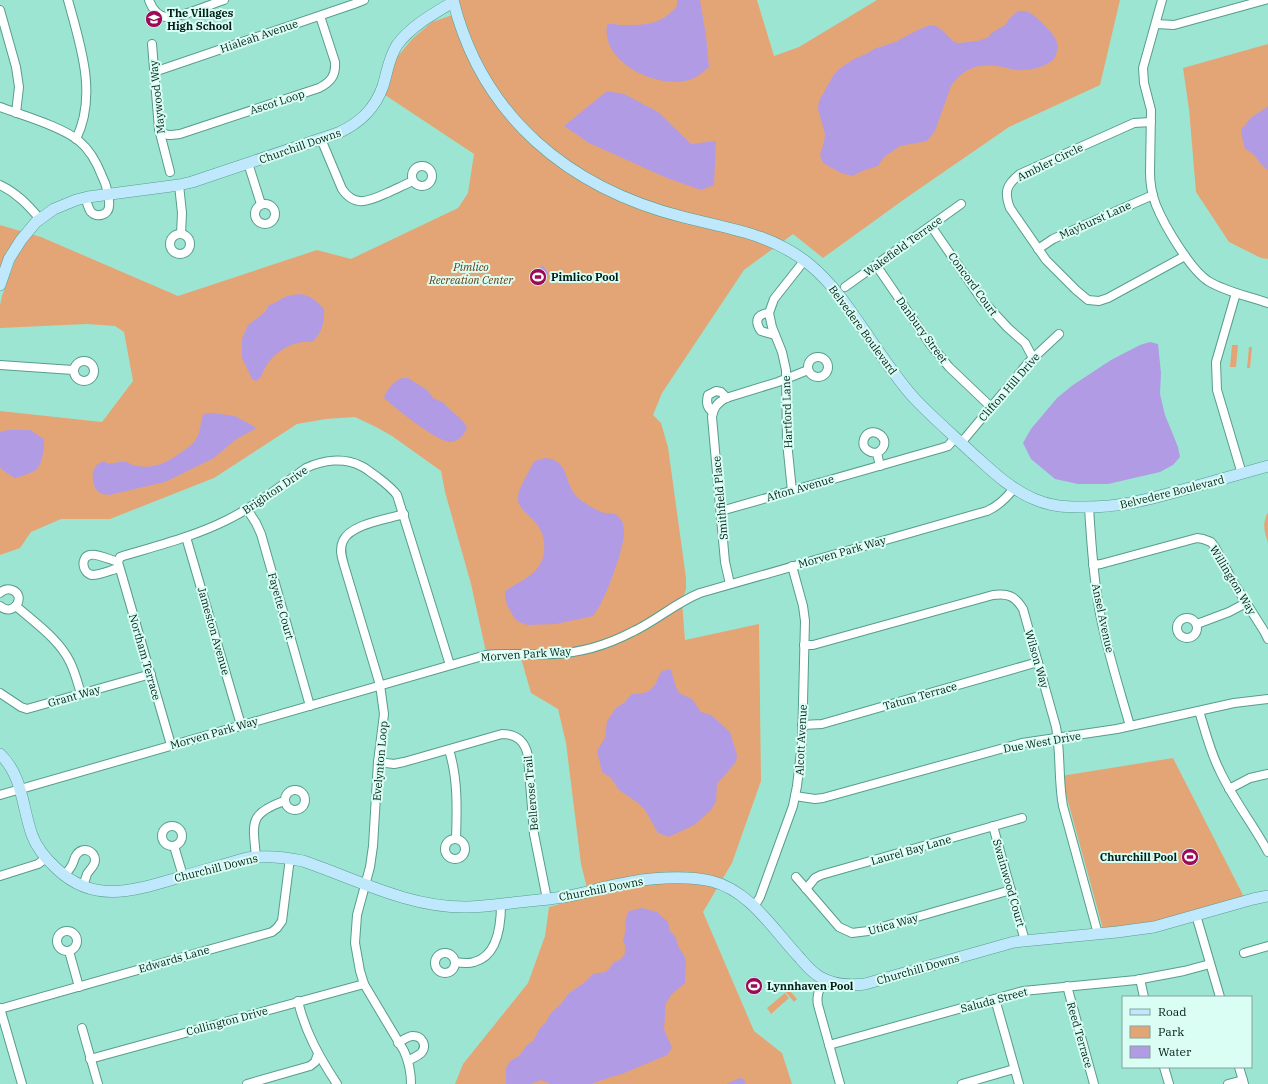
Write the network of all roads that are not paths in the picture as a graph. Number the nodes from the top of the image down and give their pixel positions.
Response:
1 (68, 0) edge
2 (149, 0) edge
3 (224, 0) edge
4 (364, 0) edge
5 (1162, 0) edge
6 (1265, 0) edge
7 (453, 1) edge
8 (0, 10) edge
9 (320, 16) junction
10 (1156, 24) junction
11 (152, 44) dead end
12 (154, 72) junction
13 (0, 107) edge
14 (16, 113) junction
15 (1151, 122) junction
16 (159, 129) junction
17 (76, 138) junction
18 (321, 139) junction
19 (248, 163) junction
20 (170, 172) dead end
21 (413, 181) dead end
22 (0, 185) edge
23 (179, 185) junction
24 (107, 194) junction
25 (1153, 195) junction
26 (85, 198) junction
27 (261, 204) dead end
28 (961, 204) dead end
29 (40, 219) junction
30 (931, 226) junction
31 (181, 234) dead end
32 (1038, 248) junction
33 (1185, 256) junction
34 (804, 261) junction
35 (876, 265) junction
36 (0, 285) edge
37 (845, 287) dead end
38 (1236, 293) junction
39 (1268, 303) edge
40 (769, 313) junction
41 (775, 334) junction
42 (1059, 334) dead end
43 (1033, 358) junction
44 (0, 365) edge
45 (73, 370) dead end
46 (808, 370) dead end
47 (786, 379) junction
48 (727, 398) junction
49 (990, 407) junction
50 (713, 412) junction
51 (958, 440) junction
52 (877, 452) dead end
53 (880, 466) junction
54 (1268, 466) edge
55 (1242, 474) junction
56 (1014, 488) junction
57 (792, 491) junction
58 (1089, 507) junction
59 (247, 509) junction
60 (721, 511) junction
61 (404, 514) junction
62 (186, 537) junction
63 (118, 565) joint
64 (1093, 565) junction
65 (792, 566) junction
66 (730, 584) junction
67 (0, 593) edge
68 (1246, 603) junction
69 (0, 606) edge
70 (16, 606) junction
71 (1196, 624) dead end
72 (1268, 640) edge
73 (804, 645) junction
74 (1038, 662) junction
75 (450, 665) junction
76 (151, 674) junction
77 (380, 685) junction
78 (0, 693) edge
79 (1268, 693) edge
80 (81, 694) junction
81 (1268, 699) edge
82 (310, 706) junction
83 (1199, 710) junction
84 (241, 725) junction
85 (802, 725) junction
86 (1130, 726) junction
87 (1058, 738) junction
88 (171, 745) junction
89 (449, 750) junction
90 (0, 754) edge
91 (378, 762) junction
92 (1268, 774) edge
93 (20, 789) junction
94 (1229, 789) junction
95 (0, 795) edge
96 (795, 796) junction
97 (284, 802) dead end
98 (1022, 818) dead end
99 (993, 826) junction
100 (456, 839) dead end
101 (174, 846) dead end
102 (1268, 851) edge
103 (256, 857) junction
104 (46, 858) junction
105 (290, 858) junction
106 (0, 876) edge
107 (64, 876) junction
108 (183, 876) junction
109 (796, 877) dead end
110 (365, 884) junction
111 (83, 886) junction
112 (806, 889) junction
113 (1011, 890) junction
114 (1268, 896) edge
115 (547, 899) junction
116 (501, 904) junction
117 (754, 907) junction
118 (1196, 915) junction
119 (1098, 934) junction
120 (1025, 941) junction
121 (1268, 946) edge
122 (69, 951) dead end
123 (1244, 953) dead end
124 (455, 962) dead end
125 (1210, 964) junction
126 (824, 979) junction
127 (1140, 979) junction
128 (364, 984) junction
129 (1067, 986) junction
130 (79, 987) junction
131 (1144, 996) edge
132 (1220, 996) edge
133 (995, 999) junction
134 (298, 1001) junction
135 (0, 1008) edge
136 (82, 1028) dead end
137 (398, 1043) junction
138 (829, 1045) junction
139 (318, 1054) junction
140 (90, 1059) junction
141 (408, 1061) junction
142 (1164, 1068) edge
143 (1239, 1068) edge
144 (1014, 1069) junction
145 (1244, 1082) edge
146 (22, 1084) edge
147 (98, 1084) edge
148 (247, 1084) edge
149 (337, 1084) edge
150 (412, 1084) edge
151 (840, 1084) edge
152 (962, 1084) edge
153 (1019, 1084) edge
154 (1094, 1084) edge
155 (1169, 1084) edge
156 (1228, 1084) edge

1 - 17 street
2 - 3 street
4 - 9 street, Hialeah Avenue
5 - 10 street
6 - 10 street
7 - 18 street, Churchill Downs
7 - 34 street, Belvedere Boulevard
8 - 14 street
9 - 12 street, Hialeah Avenue
9 - 16 street, Ascot Loop
10 - 15 street
11 - 12 street, Maywood Way
12 - 16 street, Maywood Way
13 - 14 street
14 - 17 street
15 - 25 street
15 - 32 street, Ambler Circle
16 - 20 street, Maywood Way
17 - 24 street
18 - 19 street, Churchill Downs
18 - 21 street
19 - 23 street, Churchill Downs
19 - 27 street
22 - 29 street
23 - 24 street, Churchill Downs
23 - 31 street
24 - 26 street, Churchill Downs
24 - 26 street
25 - 32 street, Mayhurst Lane
25 - 33 street
26 - 29 street, Churchill Downs
28 - 30 street, Wakefield Terrace
29 - 36 street, Churchill Downs
30 - 35 street, Wakefield Terrace
30 - 43 street, Concord Court
32 - 33 street, Ambler Circle
33 - 38 street
34 - 40 street
34 - 51 street, Belvedere Boulevard
35 - 37 street, Wakefield Terrace
35 - 49 street, Danbury Street
38 - 39 street
38 - 55 street
40 - 41 street, Hartford Lane
40 - 41 street
41 - 47 street, Hartford Lane
42 - 43 street, Clifton Hill Drive
43 - 49 street, Clifton Hill Drive
44 - 45 street
46 - 47 street
47 - 48 street
47 - 57 street, Hartford Lane
48 - 50 street
48 - 50 street, Smithfield Place
49 - 51 street, Clifton Hill Drive
50 - 60 street, Smithfield Place
51 - 53 street, Afton Avenue
51 - 56 street, Belvedere Boulevard
52 - 53 street
53 - 57 street, Afton Avenue
54 - 55 street, Belvedere Boulevard
55 - 58 street, Belvedere Boulevard
56 - 58 street, Belvedere Boulevard
56 - 65 street, Morven Park Way
57 - 60 street, Afton Avenue
58 - 64 street, Ansel Avenue
59 - 61 street, Brighton Drive
59 - 62 street, Brighton Drive
59 - 82 street, Fayette Court
60 - 66 street, Smithfield Place
61 - 75 street, Brighton Drive
61 - 77 street, Evelynton Loop
62 - 63 street, Brighton Drive
62 - 84 street, Jameston Avenue
63 - 76 street, Northam Terrace
64 - 68 street, Willington Way
64 - 86 street, Ansel Avenue
65 - 66 street, Morven Park Way
65 - 73 street, Alcott Avenue
66 - 75 street, Morven Park Way
67 - 70 street
68 - 71 street
68 - 72 street, Willington Way
69 - 70 street
70 - 80 street
73 - 74 street, Wilson Way
73 - 85 street, Alcott Avenue
74 - 85 street, Tatum Terrace
74 - 87 street, Wilson Way
75 - 77 street, Morven Park Way
76 - 80 street, Grant Way
76 - 88 street, Northam Terrace
77 - 82 street, Morven Park Way
77 - 91 street, Evelynton Loop
78 - 80 street, Grant Way
79 - 81 street
81 - 83 street, Due West Drive
82 - 84 street, Morven Park Way
83 - 86 street, Due West Drive
83 - 94 street
84 - 88 street, Morven Park Way
85 - 96 street, Alcott Avenue
86 - 87 street, Due West Drive
87 - 96 street, Due West Drive
87 - 119 street, Wilson Way
88 - 93 street, Morven Park Way
89 - 91 street, Bellerose Trail
89 - 100 street
89 - 115 street, Bellerose Trail
90 - 93 street, Churchill Downs
91 - 110 street, Evelynton Loop
92 - 94 street
93 - 95 street, Morven Park Way
93 - 104 street, Churchill Downs
94 - 102 street
96 - 117 street, Alcott Avenue
97 - 103 street
98 - 99 street, Laurel Bay Lane
99 - 112 street, Laurel Bay Lane
99 - 113 street, Swainwood Court
101 - 108 street
103 - 105 street, Churchill Downs
103 - 108 street, Churchill Downs
104 - 106 street
104 - 107 street, Churchill Downs
105 - 110 street, Churchill Downs
105 - 130 street, Edwards Lane
107 - 111 street, Churchill Downs
107 - 111 street
108 - 111 street, Churchill Downs
109 - 112 street, Utica Way
110 - 116 street, Churchill Downs
110 - 128 street, Evelynton Loop
112 - 113 street, Utica Way
113 - 120 street, Swainwood Court
114 - 118 street, Churchill Downs
115 - 116 street, Churchill Downs
115 - 117 street, Churchill Downs
116 - 124 street
117 - 126 street, Churchill Downs
118 - 119 street, Churchill Downs
118 - 125 street
119 - 120 street, Churchill Downs
120 - 126 street, Churchill Downs
121 - 123 street
122 - 130 street
125 - 127 street, Saluda Street
125 - 132 street
126 - 138 street
127 - 129 street, Saluda Street
127 - 131 street
128 - 134 street, Collington Drive
128 - 137 street, Evelynton Loop
129 - 133 street, Saluda Street
129 - 154 street, Reed Terrace
130 - 135 street, Edwards Lane
133 - 138 street, Saluda Street
133 - 144 street
134 - 139 street
134 - 140 street, Collington Drive
135 - 146 street
136 - 140 street
137 - 141 street, Evelynton Loop
137 - 141 street
138 - 151 street
139 - 148 street
139 - 149 street
140 - 147 street
141 - 150 street, Evelynton Loop
142 - 155 street
143 - 145 street
144 - 152 street
144 - 153 street
145 - 156 street

